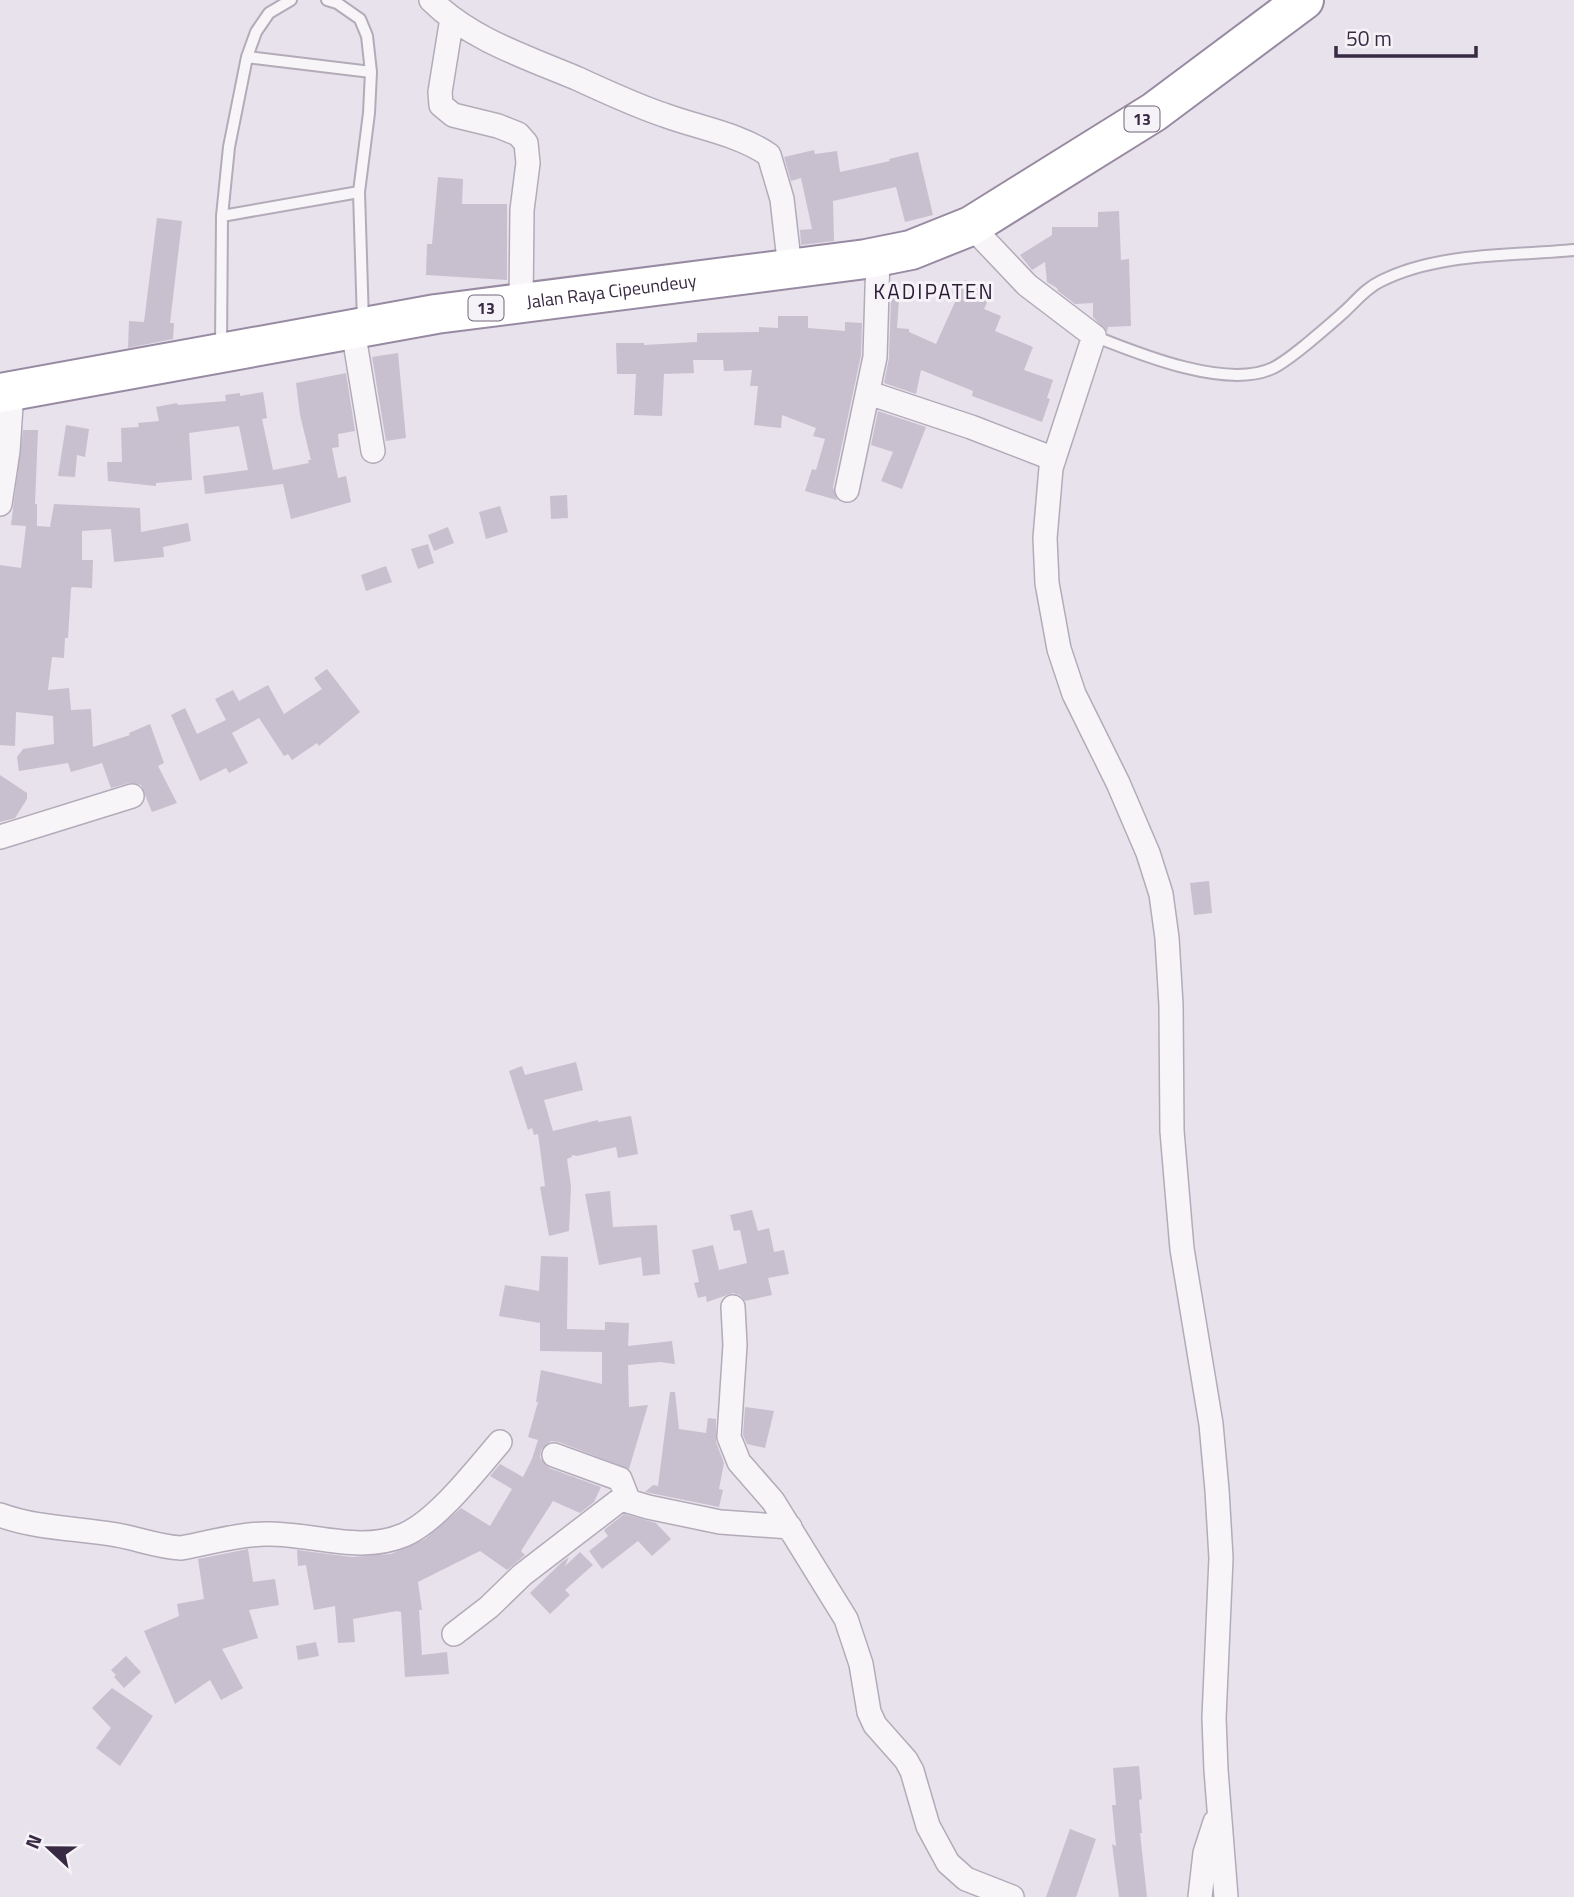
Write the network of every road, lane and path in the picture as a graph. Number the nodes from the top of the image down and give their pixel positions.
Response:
1 (291, 0) edge
2 (327, 0) edge
3 (431, 0) edge
4 (1304, 0) edge
5 (453, 18) junction
6 (247, 57) junction
7 (371, 72) junction
8 (359, 192) junction
9 (222, 216) junction
10 (971, 226) junction
11 (1574, 250) edge
12 (878, 257) junction
13 (790, 269) junction
14 (521, 303) junction
15 (358, 329) junction
16 (1094, 336) junction
17 (221, 354) junction
18 (6, 392) edge
19 (869, 393) junction
20 (373, 451) dead end
21 (1054, 459) junction
22 (847, 490) dead end
23 (0, 504) edge
24 (132, 796) dead end
25 (0, 837) edge
26 (733, 1307) dead end
27 (500, 1443) dead end
28 (554, 1455) dead end
29 (628, 1499) junction
30 (0, 1516) edge
31 (790, 1527) junction
32 (454, 1634) dead end
33 (1219, 1812) junction
34 (1012, 1897) edge
35 (1200, 1897) edge
36 (1226, 1897) edge

1 - 6 lane
2 - 7 lane
3 - 5 street
4 - 10 highway, 13
5 - 13 street
5 - 14 street
6 - 7 lane
6 - 9 lane
7 - 8 lane
8 - 9 lane
8 - 15 lane
9 - 17 lane
10 - 12 highway, Jalan Raya Cipeundeuy / 13
10 - 16 street
11 - 16 lane
12 - 13 highway, Jalan Raya Cipeundeuy / 13
12 - 19 street
13 - 14 highway, Jalan Raya Cipeundeuy / 13
14 - 15 highway, Jalan Raya Cipeundeuy / 13
15 - 17 highway, Jalan Raya Cipeundeuy / 13
15 - 20 street
16 - 21 street
17 - 18 highway, Jalan Raya Cipeundeuy / 13
18 - 23 street
19 - 21 street
19 - 22 street
21 - 33 street
24 - 25 street
26 - 31 street
27 - 30 street
28 - 29 street
29 - 31 street
29 - 32 street
31 - 34 street
33 - 35 street
33 - 36 street

